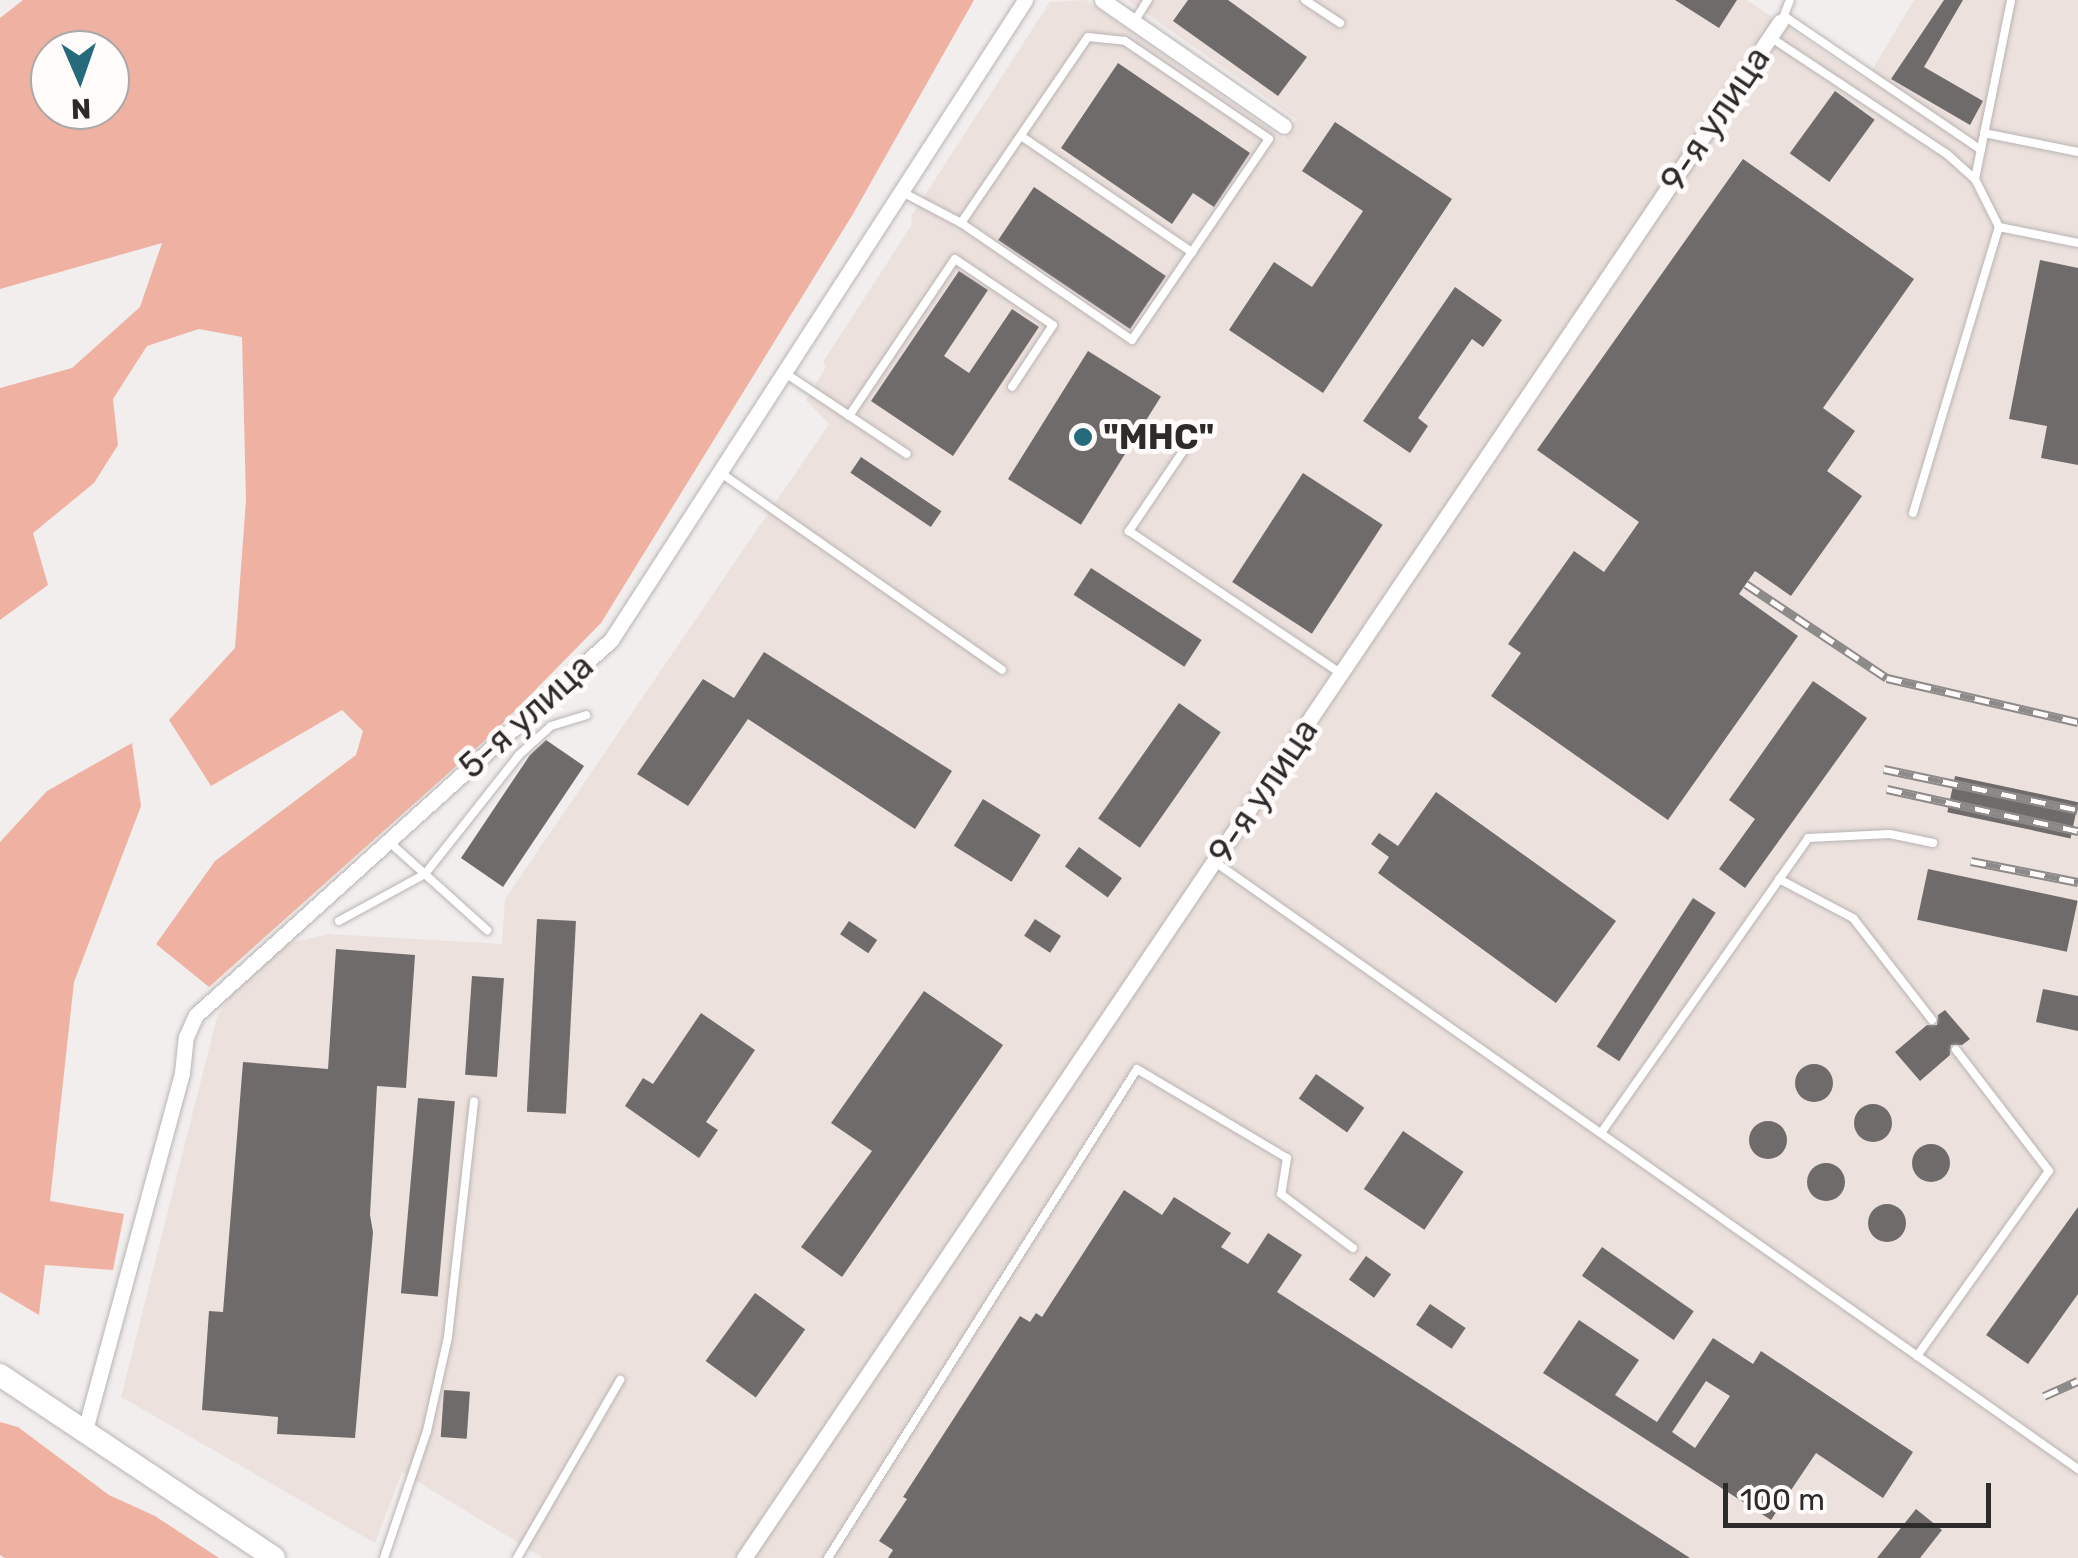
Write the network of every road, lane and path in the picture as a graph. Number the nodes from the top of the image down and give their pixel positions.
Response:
1 (1025, 0) edge
2 (1102, 0) edge
3 (1148, 0) edge
4 (1305, 0) edge
5 (1790, 0) edge
6 (2011, 0) edge
7 (1782, 19) junction
8 (1134, 22) junction
9 (1340, 24) dead end
10 (1770, 37) junction
11 (1284, 126) dead end
12 (1984, 133) junction
13 (1021, 136) junction
14 (1981, 150) junction
15 (2078, 152) edge
16 (1975, 179) junction
17 (902, 192) junction
18 (961, 224) junction
19 (2000, 227) junction
20 (2078, 242) edge
21 (1192, 252) junction
22 (785, 373) junction
23 (1012, 387) dead end
24 (849, 416) junction
25 (1196, 432) dead end
26 (906, 454) dead end
27 (721, 473) junction
28 (1913, 513) dead end
29 (1002, 670) dead end
30 (1342, 674) junction
31 (586, 715) dead end
32 (387, 840) junction
33 (1932, 843) dead end
34 (1214, 861) junction
35 (425, 874) junction
36 (1780, 879) junction
37 (340, 921) dead end
38 (486, 930) dead end
39 (1932, 1020) dead end
40 (1956, 1050) dead end
41 (474, 1101) dead end
42 (1601, 1133) junction
43 (1353, 1248) dead end
44 (1918, 1356) junction
45 (0, 1375) edge
46 (620, 1380) dead end
47 (85, 1430) junction
48 (2078, 1469) edge
49 (274, 1558) edge
50 (384, 1558) edge
51 (518, 1558) edge
52 (744, 1558) edge
53 (828, 1558) edge

1 - 17 street, 5-я улица
2 - 8 street
3 - 8 lane
4 - 9 lane
5 - 7 lane
6 - 12 lane
7 - 10 street, 9-я улица
7 - 14 lane
8 - 11 street
10 - 16 lane
10 - 30 street, 9-я улица
12 - 14 lane
12 - 15 lane
13 - 18 lane
13 - 21 lane
13 - 21 lane
14 - 16 lane
16 - 19 lane
17 - 18 lane
17 - 22 street, 5-я улица
18 - 21 lane
19 - 20 lane
19 - 28 lane
22 - 24 lane
22 - 27 street, 5-я улица
23 - 24 lane
24 - 26 lane
25 - 30 lane
27 - 29 lane
27 - 32 street, 5-я улица
30 - 34 street, 9-я улица
31 - 35 lane
32 - 35 lane
32 - 47 street, 5-я улица
33 - 36 lane
34 - 42 lane
34 - 52 street, 9-я улица
35 - 37 lane
35 - 38 lane
36 - 39 lane
36 - 42 lane
40 - 44 lane
41 - 50 lane
42 - 44 lane
43 - 53 lane
44 - 48 lane
45 - 47 main road
46 - 51 lane
47 - 49 main road

